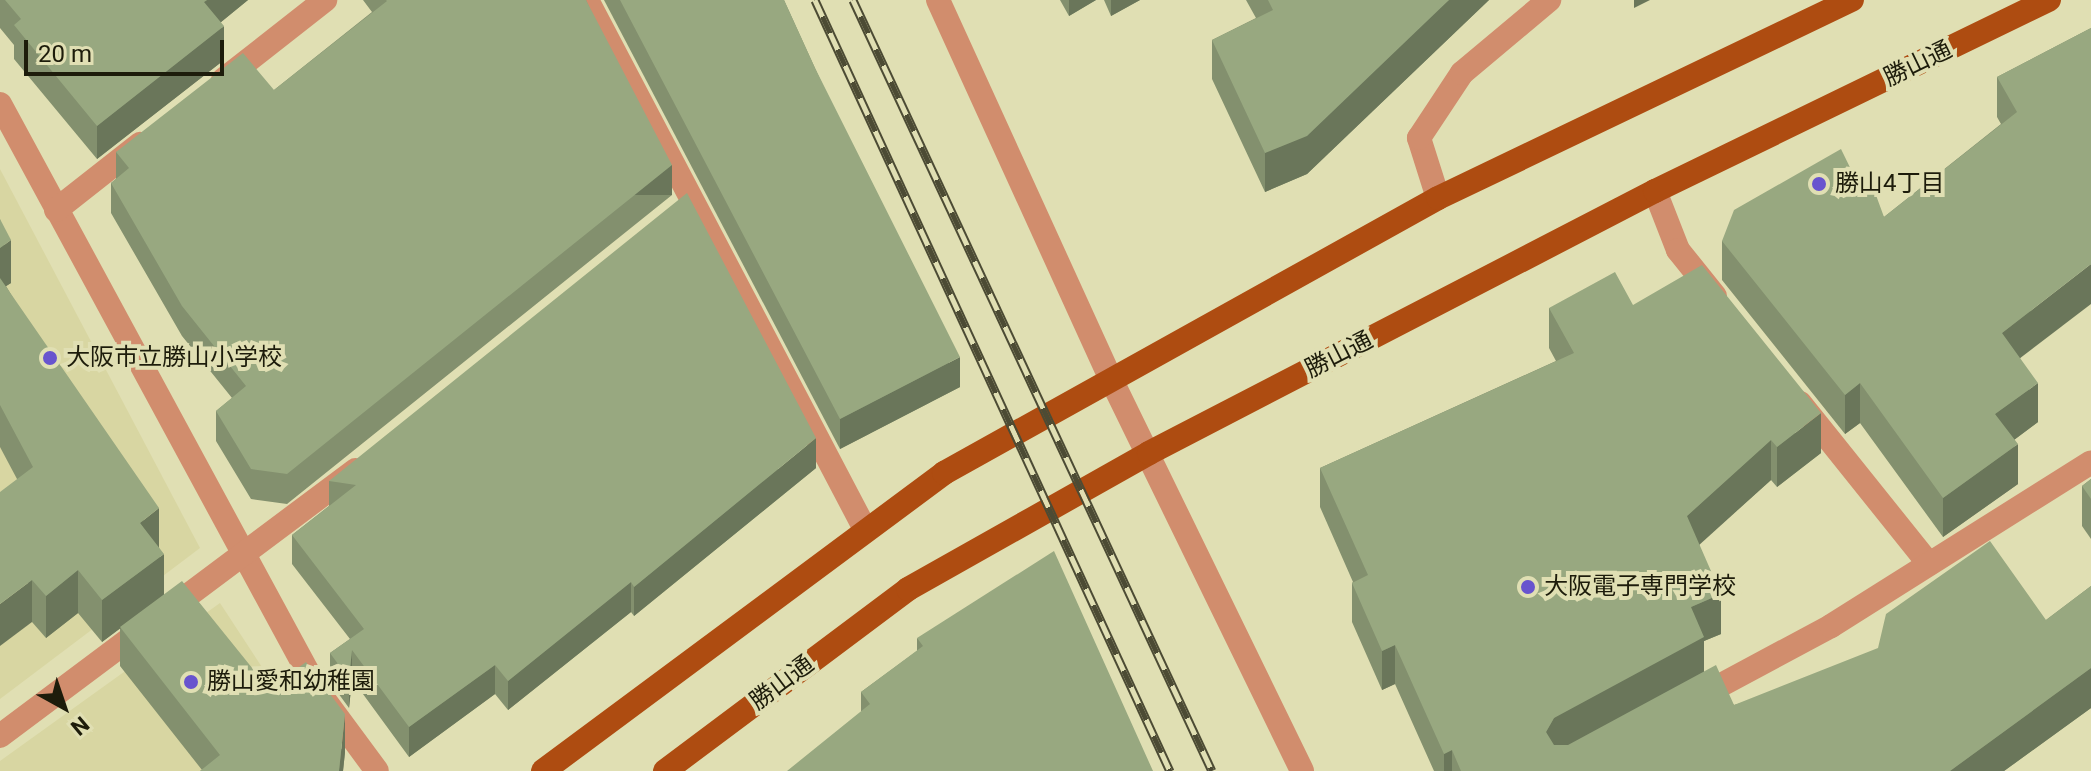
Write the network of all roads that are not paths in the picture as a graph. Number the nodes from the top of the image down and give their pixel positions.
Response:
1 (325, 0) edge
2 (587, 0) edge
3 (938, 0) edge
4 (1549, 0) edge
5 (1852, 0) edge
6 (2049, 0) edge
7 (203, 96) edge
8 (0, 104) edge
9 (166, 124) edge
10 (1655, 191) junction
11 (1438, 198) junction
12 (690, 200) junction
13 (56, 210) junction
14 (666, 220) edge
15 (1726, 310) edge
16 (1110, 377) junction
17 (1784, 383) edge
18 (1149, 453) junction
19 (371, 458) edge
20 (2091, 462) edge
21 (865, 529) junction
22 (242, 554) junction
23 (1929, 564) junction
24 (1669, 713) edge
25 (0, 736) edge
26 (377, 771) edge
27 (543, 771) edge
28 (665, 771) edge
29 (1302, 771) edge

1 - 7 street
2 - 12 street
3 - 16 street
4 - 11 street
5 - 11 main road
6 - 10 main road, 勝山通
8 - 13 street
9 - 13 street
10 - 15 street
10 - 18 main road, 勝山通
11 - 16 main road
12 - 14 street
12 - 21 street
13 - 22 street
16 - 18 street
16 - 21 main road
17 - 23 street
18 - 28 main road, 勝山通
18 - 29 street
19 - 22 street
20 - 23 street
21 - 27 main road
22 - 25 street
22 - 26 street
23 - 24 street

